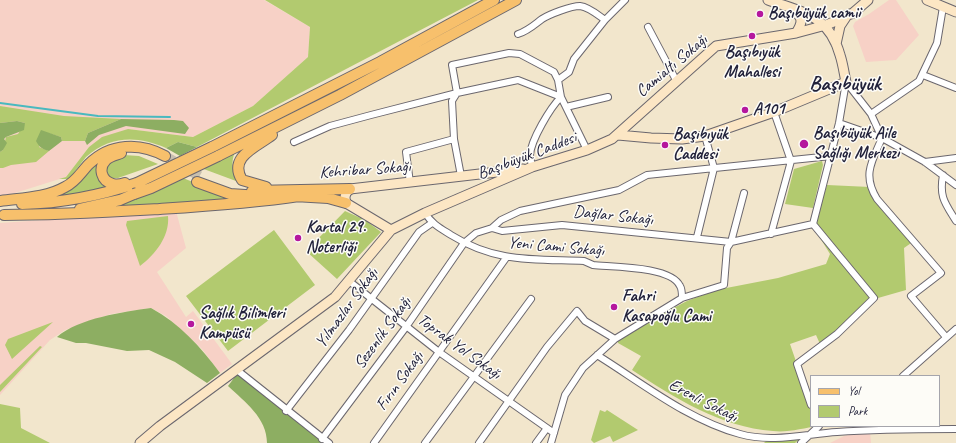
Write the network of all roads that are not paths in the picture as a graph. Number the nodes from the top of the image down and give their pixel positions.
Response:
1 (494, 0) edge
2 (516, 0) edge
3 (626, 0) edge
4 (768, 0) edge
5 (868, 0) edge
6 (927, 0) edge
7 (781, 2) edge
8 (943, 7) junction
9 (956, 12) edge
10 (846, 17) junction
11 (818, 19) junction
12 (605, 20) junction
13 (826, 25) junction
14 (648, 27) dead end
15 (796, 33) junction
16 (518, 34) dead end
17 (836, 44) junction
18 (923, 75) junction
19 (558, 80) junction
20 (676, 80) junction
21 (846, 82) junction
22 (956, 88) edge
23 (457, 93) junction
24 (561, 97) junction
25 (608, 97) dead end
26 (566, 107) junction
27 (774, 112) junction
28 (871, 114) junction
29 (292, 120) junction
30 (839, 123) junction
31 (618, 135) junction
32 (705, 136) junction
33 (882, 138) junction
34 (454, 139) junction
35 (294, 142) dead end
36 (587, 150) junction
37 (831, 156) junction
38 (956, 158) edge
39 (791, 161) junction
40 (925, 162) junction
41 (532, 167) junction
42 (714, 168) junction
43 (942, 175) junction
44 (461, 176) junction
45 (199, 179) tunnel mouth
46 (137, 183) junction
47 (410, 183) junction
48 (956, 185) edge
49 (350, 189) junction
50 (299, 193) junction
51 (744, 193) dead end
52 (0, 201) edge
53 (346, 203) junction
54 (0, 205) edge
55 (426, 214) junction
56 (2, 215) edge
57 (956, 221) edge
58 (432, 223) junction
59 (812, 224) junction
60 (492, 228) junction
61 (391, 230) junction
62 (771, 234) junction
63 (697, 237) junction
64 (464, 242) junction
65 (731, 242) junction
66 (506, 258) junction
67 (349, 281) junction
68 (682, 298) junction
69 (372, 299) junction
70 (531, 299) dead end
71 (406, 326) junction
72 (956, 329) edge
73 (946, 336) junction
74 (615, 338) junction
75 (439, 352) junction
76 (597, 355) junction
77 (234, 372) junction
78 (904, 375) edge
79 (475, 376) junction
80 (510, 401) junction
81 (810, 402) edge
82 (286, 411) junction
83 (818, 427) edge
84 (547, 428) junction
85 (956, 429) edge
86 (554, 433) junction
87 (808, 435) junction
88 (322, 438) junction
89 (757, 440) edge
90 (140, 443) edge
91 (329, 443) edge
92 (374, 443) edge
93 (425, 443) edge
94 (480, 443) edge
95 (536, 443) edge
96 (551, 443) edge
97 (801, 443) edge

1 - 46 main road, bridge
2 - 29 main road
3 - 12 street
4 - 7 main road
5 - 10 main road
6 - 8 main road
7 - 11 main road
7 - 15 main road
8 - 9 main road
8 - 18 street
10 - 11 main road
10 - 13 main road, Camialtı Sokağı
10 - 17 main road
11 - 13 main road
12 - 16 street
12 - 19 street
13 - 15 main road, Camialtı Sokağı
13 - 17 main road
14 - 20 street
15 - 20 main road, Camialtı Sokağı
17 - 21 main road
18 - 22 street
18 - 28 street
19 - 23 street
19 - 24 street
20 - 31 main road, Camialtı Sokağı
21 - 27 main road
21 - 28 street
21 - 30 street
23 - 24 street
23 - 34 street
23 - 35 street
24 - 26 street
24 - 41 street
25 - 26 street
26 - 36 street
27 - 32 main road
27 - 39 street
28 - 33 street
29 - 50 main road
29 - 56 main road, bridge
30 - 33 street
30 - 37 street
31 - 32 main road
31 - 36 main road, Başıbüyük Caddesi
32 - 42 street
33 - 40 street
33 - 73 street
34 - 44 street
34 - 47 street
36 - 41 main road, Başıbüyük Caddesi
37 - 39 street
37 - 59 street
38 - 40 street
39 - 42 street
39 - 62 street
40 - 43 street
41 - 44 main road, Kehribar Sokağı
41 - 55 main road, Başıbüyük Caddesi
42 - 60 street
42 - 63 street
43 - 48 street
43 - 57 street
44 - 47 main road, Kehribar Sokağı
45 - 50 main road
46 - 52 main road
46 - 54 main road
47 - 49 main road, Kehribar Sokağı
49 - 50 main road, Kehribar Sokağı
49 - 53 main road
50 - 53 main road
50 - 56 main road
51 - 65 street
53 - 61 main road
55 - 58 street, Yeni Cami Sokağı
55 - 61 main road, Başıbüyük Caddesi
58 - 64 street, Yeni Cami Sokağı
58 - 69 street, Yılmazlar Sokağı
59 - 62 street, Dağlar Sokağı
59 - 81 street
60 - 63 street, Dağlar Sokağı
60 - 64 street
61 - 67 main road, Başıbüyük Caddesi
62 - 65 street, Dağlar Sokağı
63 - 65 street, Dağlar Sokağı
64 - 66 street, Yeni Cami Sokağı
64 - 71 street, Sezenlik Sokağı
65 - 68 street
66 - 68 street, Yeni Cami Sokağı
66 - 75 street, Fırın Sokağı
67 - 69 street, Toprak Yol Sokağı
67 - 77 main road, Başıbüyük Caddesi
68 - 74 street
69 - 71 street, Toprak Yol Sokağı
69 - 82 street, Yılmazlar Sokağı
70 - 79 street
71 - 75 street, Toprak Yol Sokağı
71 - 88 street, Sezenlik Sokağı
72 - 73 street
73 - 78 street
74 - 76 street
74 - 80 street
75 - 79 street, Toprak Yol Sokağı
75 - 92 street, Fırın Sokağı
76 - 86 street
76 - 89 street, Erenli Sokağı
77 - 82 street
77 - 90 main road, Başıbüyük Caddesi
79 - 80 street, Toprak Yol Sokağı
79 - 93 street
80 - 84 street, Toprak Yol Sokağı
80 - 94 street
82 - 88 street
83 - 87 street
84 - 86 street, Toprak Yol Sokağı
84 - 95 street
85 - 87 street, Erenli Sokağı
86 - 96 street
87 - 89 street, Erenli Sokağı
87 - 97 street
88 - 91 street

